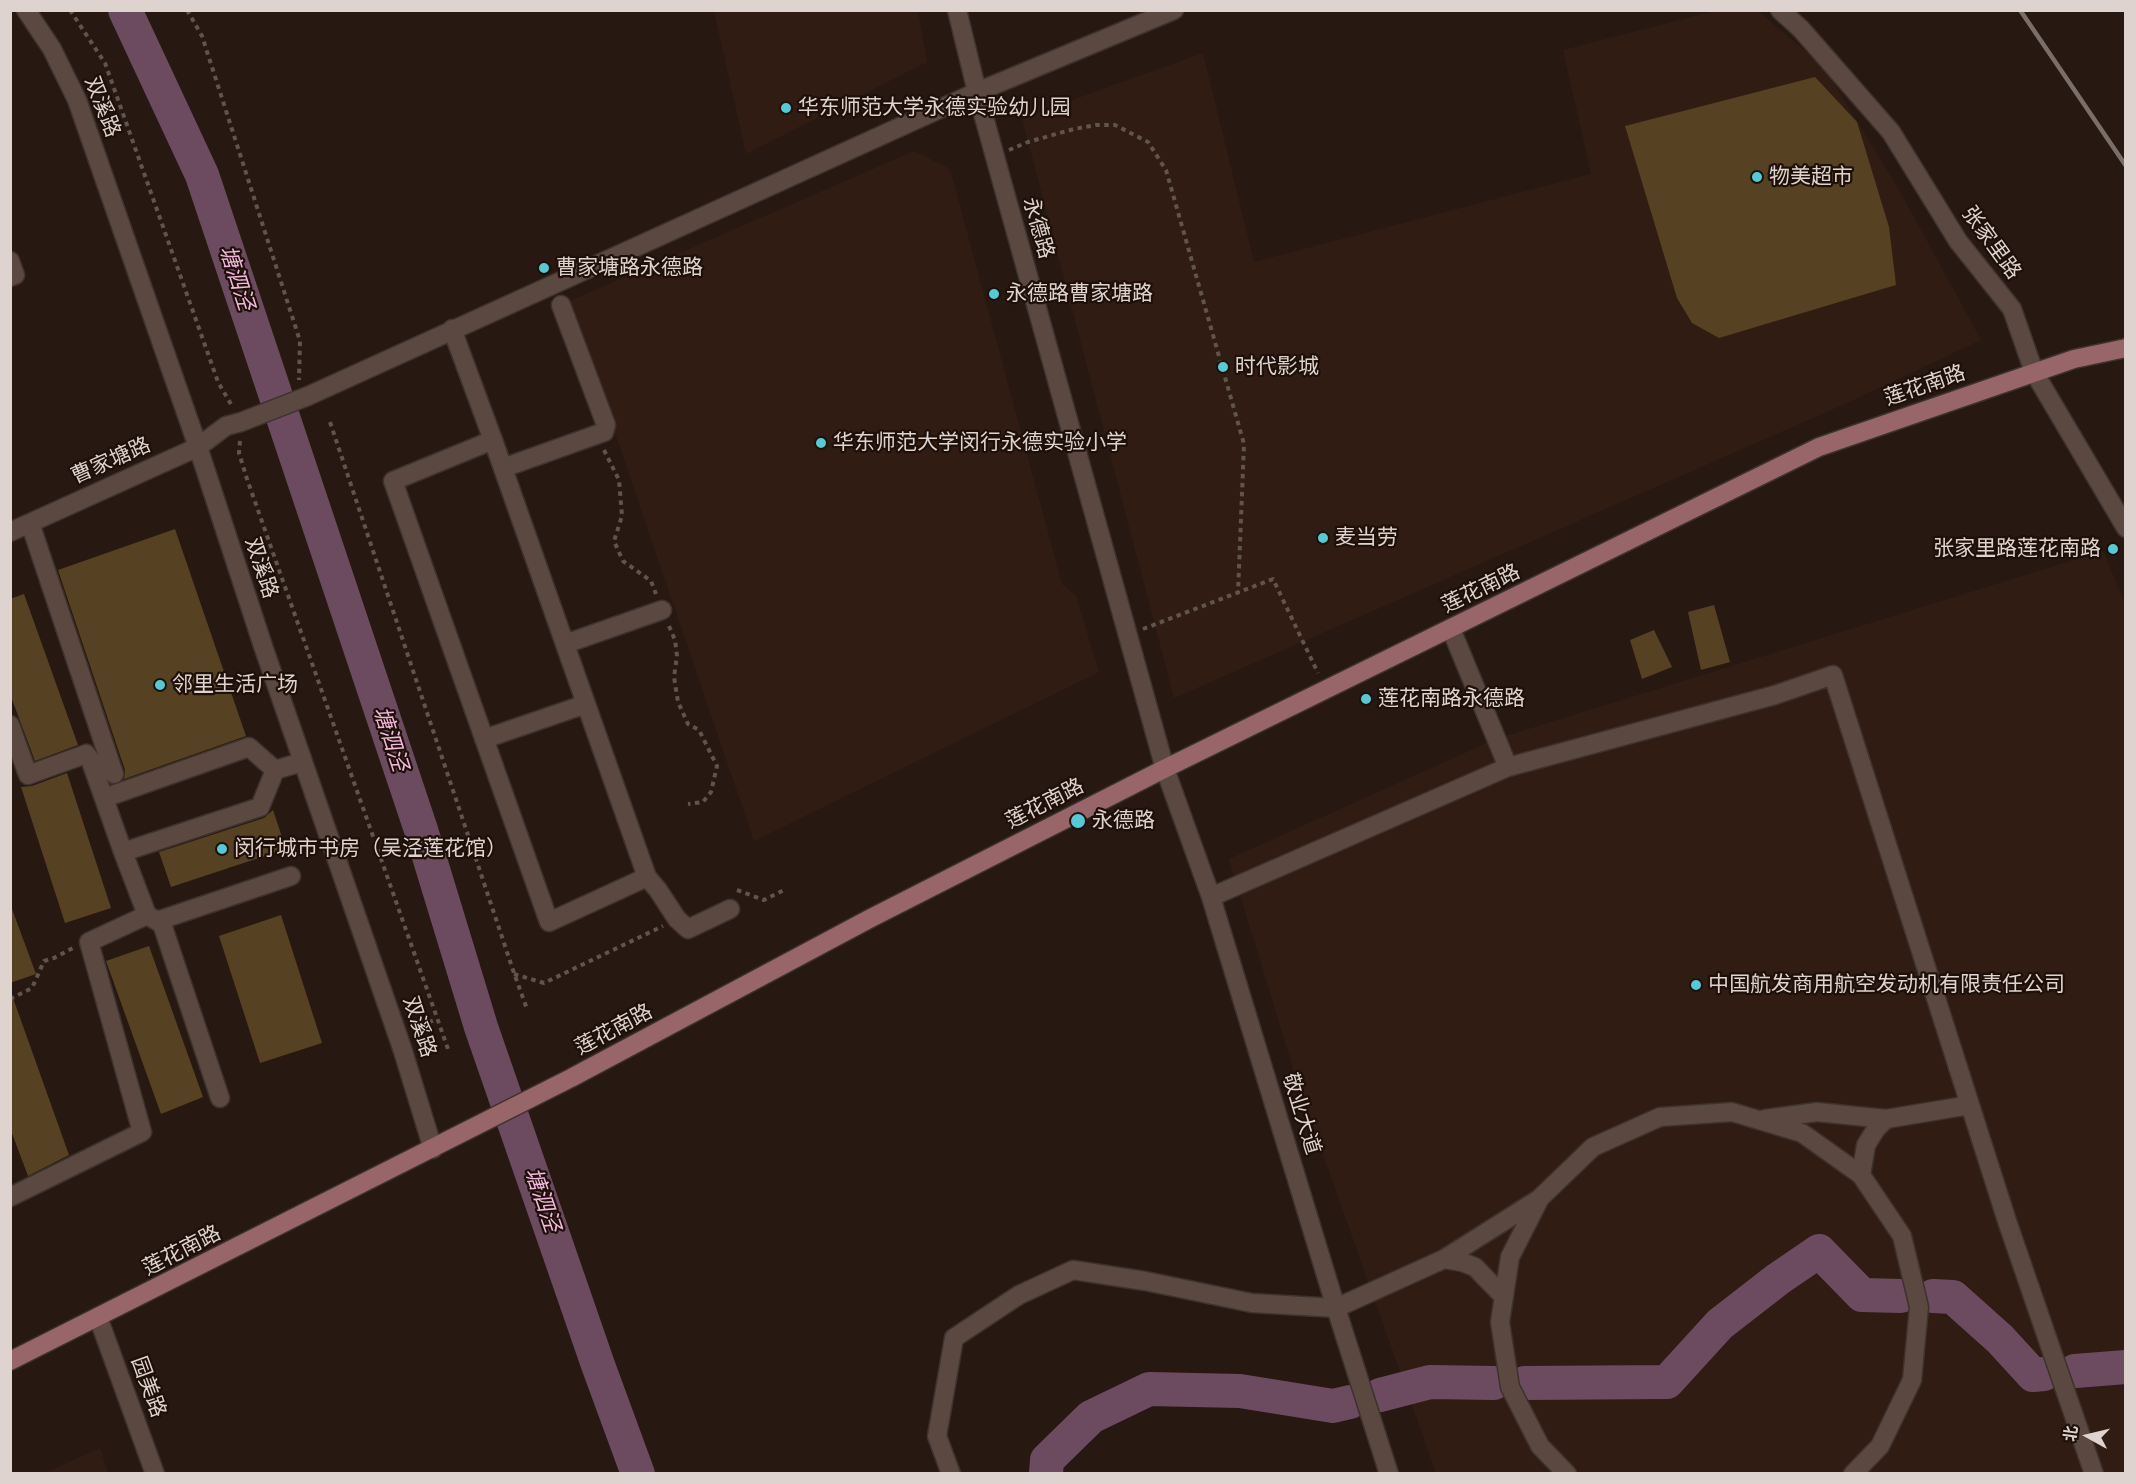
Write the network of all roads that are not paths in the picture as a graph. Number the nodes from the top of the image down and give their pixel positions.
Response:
1 (26, 10) edge
2 (957, 10) edge
3 (1174, 10) edge
4 (1780, 10) edge
5 (977, 92) junction
6 (10, 261) edge
7 (10, 277) edge
8 (561, 305) dead end
9 (452, 329) junction
10 (2126, 348) edge
11 (2034, 372) junction
12 (493, 440) junction
13 (198, 447) junction
14 (503, 468) junction
15 (30, 523) junction
16 (2126, 528) edge
17 (10, 532) edge
18 (662, 609) dead end
19 (1451, 629) junction
20 (565, 644) junction
21 (586, 704) junction
22 (10, 725) edge
23 (484, 739) junction
24 (302, 762) junction
25 (1508, 767) junction
26 (1165, 769) junction
27 (275, 770) junction
28 (114, 774) dead end
29 (104, 798) junction
30 (123, 852) junction
31 (291, 876) dead end
32 (647, 877) junction
33 (1211, 897) junction
34 (730, 909) dead end
35 (152, 918) junction
36 (220, 1098) dead end
37 (1970, 1105) junction
38 (1886, 1119) junction
39 (1757, 1120) junction
40 (433, 1149) junction
41 (1861, 1175) junction
42 (10, 1197) edge
43 (1540, 1198) junction
44 (1444, 1259) junction
45 (1504, 1297) junction
46 (1336, 1308) junction
47 (98, 1317) junction
48 (10, 1361) edge
49 (155, 1473) edge
50 (951, 1473) edge
51 (1389, 1473) edge
52 (1567, 1473) edge
53 (1852, 1473) edge
54 (2094, 1473) edge

1 - 13 street, 双溪路
2 - 5 street, 永德路
3 - 5 street, 曹家塘路
4 - 11 street, 张家里路
5 - 9 street, 曹家塘路
5 - 26 street, 永德路
6 - 7 street
8 - 14 street
9 - 12 street
9 - 13 street, 曹家塘路
10 - 11 main road, 莲花南路
11 - 16 street, 张家里路
11 - 19 main road, 莲花南路
12 - 14 street
12 - 23 street
13 - 15 street, 曹家塘路
13 - 24 street, 双溪路
14 - 20 street
15 - 17 street, 曹家塘路
15 - 28 street
18 - 20 street
19 - 25 street
19 - 26 main road, 莲花南路
20 - 21 street
21 - 23 street
21 - 32 street
22 - 29 street
23 - 32 street
24 - 27 street
24 - 40 street, 双溪路
25 - 33 street
25 - 37 street
26 - 33 street, 敬业大道
26 - 40 main road, 莲花南路
27 - 29 street
27 - 30 street
29 - 30 street
30 - 35 street
31 - 35 street
32 - 34 street
33 - 46 street, 敬业大道
35 - 36 street
35 - 42 street
37 - 38 street
37 - 54 street
38 - 39 street
38 - 41 street
39 - 41 street
39 - 43 street
40 - 47 main road, 莲花南路
41 - 53 street
43 - 44 street
43 - 45 street
44 - 45 street
44 - 46 street
45 - 52 street
46 - 50 street
46 - 51 street, 敬业大道
47 - 48 main road, 莲花南路
47 - 49 street, 园美路

